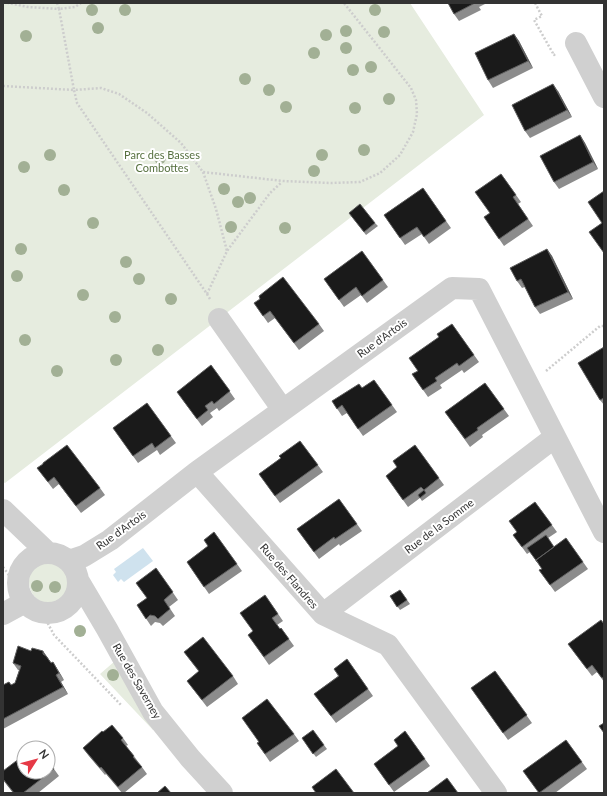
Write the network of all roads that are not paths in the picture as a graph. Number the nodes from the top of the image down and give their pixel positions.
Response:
1 (576, 43) road end
2 (604, 97) edge
3 (219, 319) road end
4 (283, 410) junction
5 (556, 437) junction
6 (197, 472) junction
7 (3, 510) edge
8 (604, 532) edge
9 (48, 553) junction
10 (73, 570) junction
11 (22, 596) junction
12 (3, 614) edge
13 (323, 614) junction
14 (222, 793) edge
15 (496, 793) edge

1 - 2 street
3 - 4 street
4 - 5 street, Rue d'Artois
4 - 6 street, Rue d'Artois
5 - 8 street, Rue d'Artois
5 - 13 street, Rue de la Somme
6 - 10 street, Rue d'Artois
6 - 13 street, Rue des Flandres
7 - 9 street
9 - 10 street
9 - 11 street
10 - 11 street
10 - 14 street, Rue des Saverney
11 - 12 street
13 - 15 street, Rue des Flandres

